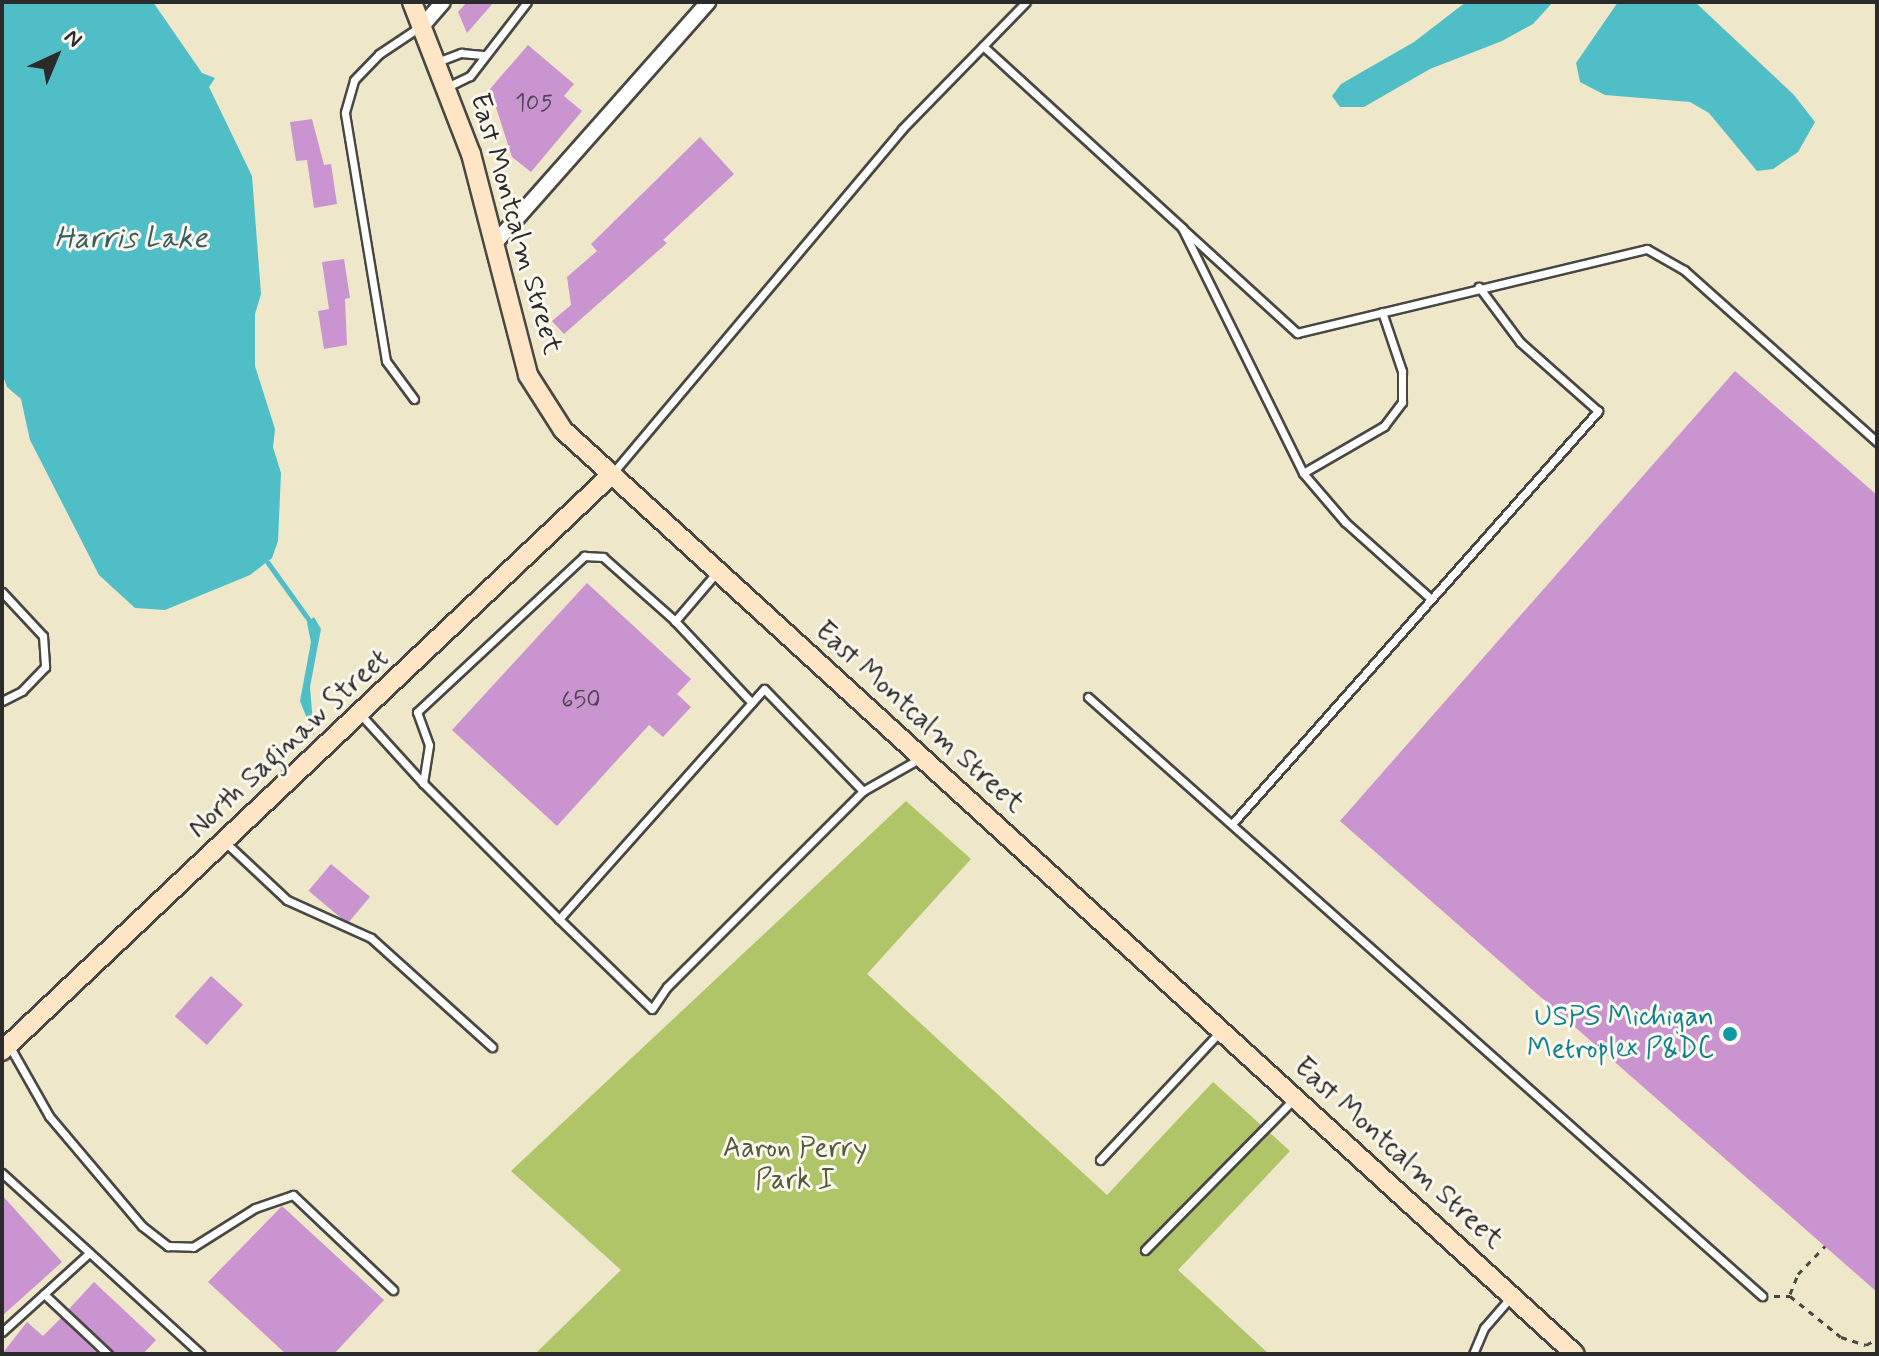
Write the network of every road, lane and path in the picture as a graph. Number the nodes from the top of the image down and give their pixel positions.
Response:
1 (412, 2) edge
2 (443, 2) edge
3 (527, 2) edge
4 (708, 2) edge
5 (1026, 2) edge
6 (423, 25) junction
7 (983, 46) junction
8 (483, 55) junction
9 (437, 62) junction
10 (447, 87) junction
11 (1182, 228) junction
12 (495, 243) junction
13 (1479, 287) junction
14 (1382, 312) junction
15 (414, 399) dead end
16 (1877, 442) edge
17 (1303, 473) junction
18 (611, 475) junction
19 (717, 572) junction
20 (2, 592) edge
21 (1431, 599) junction
22 (675, 621) junction
23 (1088, 697) dead end
24 (2, 701) edge
25 (752, 703) junction
26 (361, 715) junction
27 (921, 758) junction
28 (423, 783) junction
29 (863, 791) junction
30 (1232, 824) junction
31 (225, 842) junction
32 (559, 919) junction
33 (1220, 1031) junction
34 (492, 1047) dead end
35 (5, 1048) edge
36 (1295, 1098) junction
37 (1100, 1160) dead end
38 (2, 1173) edge
39 (1825, 1246) dead end
40 (1145, 1250) dead end
41 (89, 1253) junction
42 (393, 1290) dead end
43 (44, 1294) junction
44 (1512, 1296) junction
45 (1762, 1296) joint
46 (1790, 1296) junction
47 (2, 1332) edge
48 (1877, 1339) edge
49 (193, 1346) junction
50 (108, 1354) edge
51 (186, 1354) edge
52 (201, 1354) edge
53 (1473, 1354) edge
54 (1575, 1354) edge

1 - 6 main road, East Montcalm Street
2 - 6 street
3 - 8 lane
4 - 12 street
5 - 7 lane
6 - 9 main road, East Montcalm Street
6 - 15 lane
7 - 11 lane
7 - 18 lane
8 - 9 lane
8 - 10 lane
9 - 10 main road, East Montcalm Street
10 - 12 main road, East Montcalm Street
11 - 14 lane
11 - 17 lane
12 - 18 main road, East Montcalm Street
13 - 14 lane
13 - 16 lane
13 - 21 lane
14 - 17 lane
17 - 21 lane
18 - 19 main road, East Montcalm Street
18 - 26 main road, North Saginaw Street
19 - 22 lane
19 - 27 main road, East Montcalm Street
20 - 24 lane
21 - 30 lane
22 - 25 lane
22 - 28 lane
23 - 30 lane
25 - 29 lane
25 - 32 lane
26 - 28 lane
26 - 31 main road, North Saginaw Street
27 - 29 lane
27 - 33 main road, East Montcalm Street
28 - 32 lane
29 - 32 lane
30 - 45 lane
31 - 34 lane
31 - 35 main road, North Saginaw Street
33 - 36 main road, East Montcalm Street
33 - 37 lane
35 - 42 lane
36 - 40 lane
36 - 44 main road, East Montcalm Street
38 - 41 lane
39 - 46 path
41 - 43 lane
41 - 49 lane
43 - 47 lane
43 - 50 lane
44 - 53 lane
44 - 54 main road, East Montcalm Street
45 - 46 path
46 - 48 path
49 - 51 lane
49 - 52 lane

